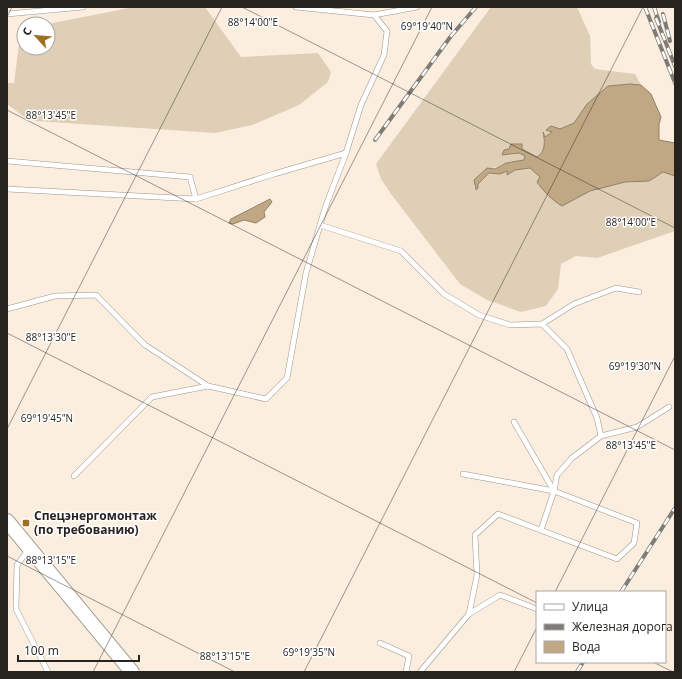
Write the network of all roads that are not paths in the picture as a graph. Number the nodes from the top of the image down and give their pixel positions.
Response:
1 (83, 7) edge
2 (296, 7) edge
3 (417, 7) edge
4 (7, 14) edge
5 (374, 15) junction
6 (346, 153) junction
7 (7, 161) edge
8 (7, 189) edge
9 (196, 199) junction
10 (320, 225) junction
11 (639, 292) dead end
12 (7, 309) edge
13 (542, 324) junction
14 (208, 386) junction
15 (669, 407) dead end
16 (514, 422) dead end
17 (601, 436) junction
18 (463, 474) dead end
19 (74, 476) dead end
20 (554, 492) junction
21 (7, 521) edge
22 (541, 530) junction
23 (30, 548) junction
24 (536, 609) edge
25 (469, 614) junction
26 (380, 643) dead end
27 (48, 672) edge
28 (132, 672) edge
29 (406, 672) edge
30 (420, 672) edge

1 - 4 lane
2 - 5 lane
3 - 5 lane
5 - 6 lane
6 - 9 lane
6 - 10 lane
7 - 9 lane
8 - 9 lane
10 - 13 lane
10 - 14 lane
11 - 13 lane
12 - 14 lane
13 - 17 lane
14 - 19 lane
15 - 17 lane
16 - 20 lane
17 - 20 lane
18 - 20 lane
20 - 22 lane
20 - 22 lane
21 - 23 street
22 - 25 lane
23 - 27 lane
23 - 28 street
24 - 25 lane
25 - 30 lane
26 - 29 lane

